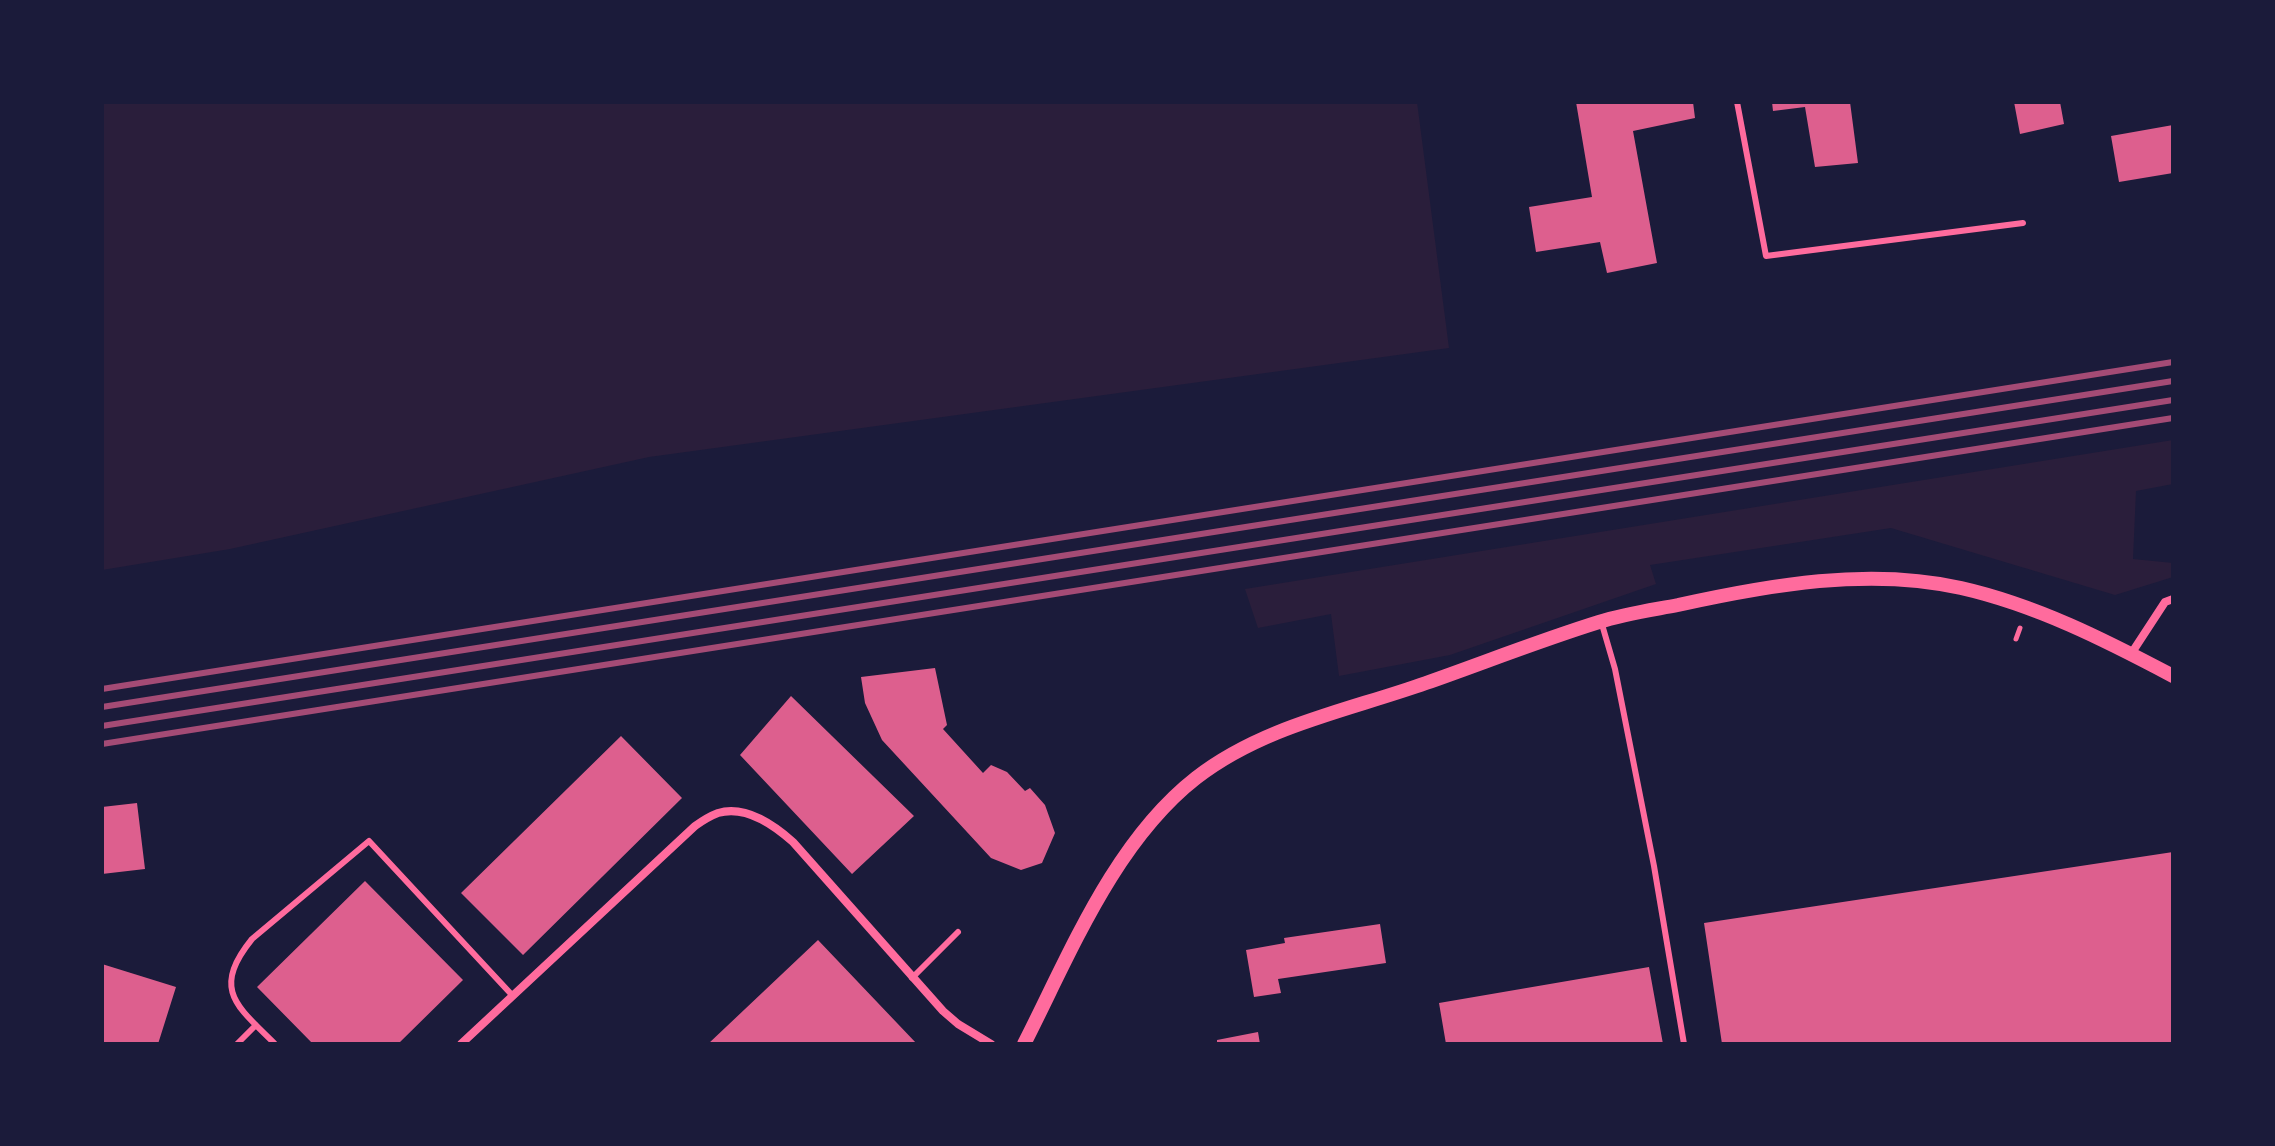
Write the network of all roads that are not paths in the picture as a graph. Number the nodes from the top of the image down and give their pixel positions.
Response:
1 (1737, 102) edge
2 (2023, 223) dead end
3 (2173, 599) edge
4 (1601, 621) junction
5 (2131, 654) junction
6 (2173, 676) edge
7 (958, 932) dead end
8 (912, 978) junction
9 (512, 995) junction
10 (256, 1025) junction
11 (237, 1044) edge
12 (275, 1044) edge
13 (461, 1044) edge
14 (991, 1044) edge
15 (1024, 1044) edge
16 (1684, 1044) edge

1 - 2 lane
3 - 5 street
4 - 5 street
4 - 15 street
4 - 16 lane
5 - 6 street
7 - 8 lane
8 - 9 street
8 - 14 street
9 - 10 lane
9 - 13 street
10 - 11 lane
10 - 12 lane

